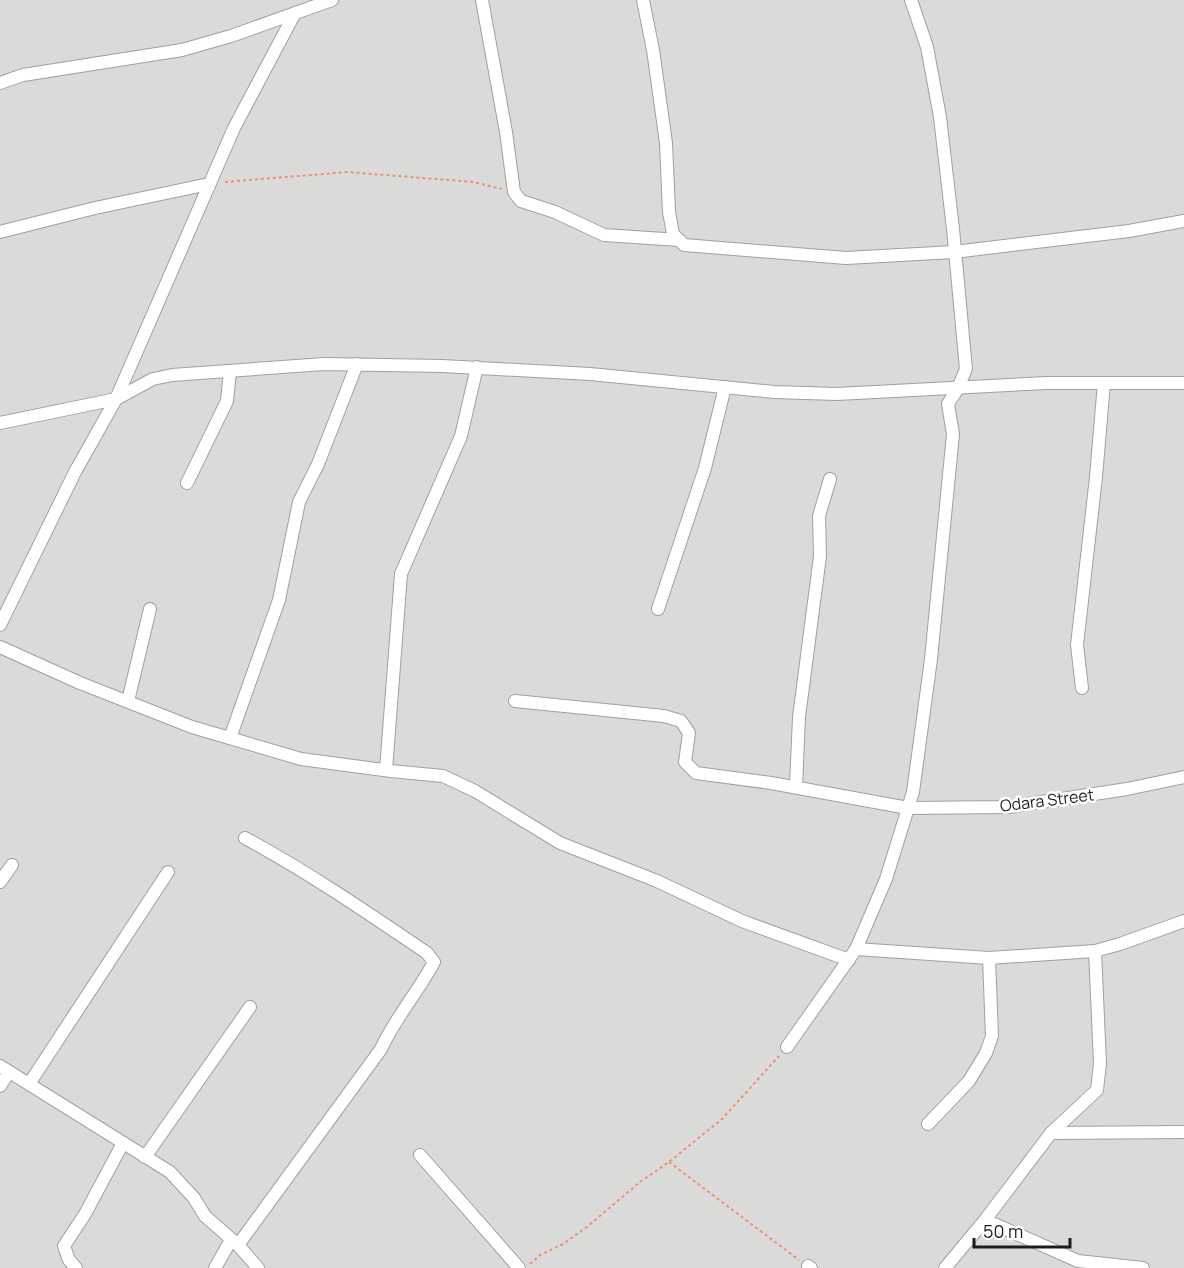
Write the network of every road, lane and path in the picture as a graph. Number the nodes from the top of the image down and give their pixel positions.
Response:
1 (332, 0) edge
2 (482, 0) edge
3 (643, 0) edge
4 (911, 0) edge
5 (299, 8) edge
6 (264, 24) junction
7 (278, 45) junction
8 (0, 83) edge
9 (209, 184) junction
10 (514, 192) junction
11 (1184, 220) edge
12 (0, 232) edge
13 (679, 240) junction
14 (954, 252) junction
15 (357, 364) junction
16 (477, 367) junction
17 (230, 371) junction
18 (1104, 383) junction
19 (1184, 383) edge
20 (725, 387) junction
21 (958, 388) junction
22 (116, 399) junction
23 (0, 423) edge
24 (830, 479) dead end
25 (187, 483) dead end
26 (150, 609) dead end
27 (658, 609) dead end
28 (0, 625) edge
29 (0, 647) edge
30 (1082, 688) dead end
31 (128, 701) junction
32 (515, 701) dead end
33 (230, 738) junction
34 (386, 770) junction
35 (1184, 777) edge
36 (796, 788) junction
37 (908, 808) junction
38 (245, 838) dead end
39 (12, 865) dead end
40 (168, 872) dead end
41 (0, 882) edge
42 (1184, 921) edge
43 (856, 949) junction
44 (1095, 951) junction
45 (989, 958) junction
46 (849, 960) junction
47 (250, 1007) dead end
48 (787, 1047) joint
49 (5, 1069) edge
50 (29, 1084) junction
51 (0, 1086) edge
52 (928, 1124) dead end
53 (1184, 1132) edge
54 (1051, 1133) junction
55 (123, 1143) junction
56 (420, 1155) dead end
57 (145, 1157) junction
58 (669, 1162) junction
59 (985, 1220) junction
60 (235, 1243) junction
61 (809, 1267) edge
62 (76, 1268) edge
63 (215, 1268) edge
64 (258, 1268) edge
65 (519, 1268) edge
66 (525, 1268) edge
67 (945, 1268) edge
68 (1143, 1268) edge

1 - 5 street
2 - 10 street
3 - 13 street
4 - 14 street
5 - 6 street
5 - 7 street
6 - 7 street
6 - 8 street
7 - 9 street
9 - 10 path
9 - 12 street
9 - 22 street
10 - 13 street
11 - 14 street
13 - 14 street
14 - 21 street
15 - 16 street
15 - 17 street
15 - 33 street
16 - 20 street
16 - 34 street
17 - 22 street
17 - 25 street
18 - 19 street
18 - 21 street
18 - 30 street
20 - 21 street
20 - 27 street
21 - 37 street
22 - 23 street
22 - 28 street
24 - 36 street
26 - 31 street
29 - 31 street
31 - 33 street
32 - 36 street, Odara Street
33 - 34 street
34 - 46 street
35 - 37 street, Odara Street
36 - 37 street, Odara Street
37 - 43 street
38 - 60 street
39 - 41 street
40 - 50 street
42 - 44 street
43 - 45 street
43 - 46 street
44 - 45 street
44 - 54 street
45 - 52 street
46 - 48 street
47 - 57 street
48 - 58 path
49 - 50 street
49 - 51 street
50 - 55 street
53 - 54 street
54 - 59 street
55 - 57 street
55 - 62 street
56 - 65 street
57 - 60 street
58 - 61 path
58 - 66 path
59 - 67 street
59 - 68 street
60 - 63 street
60 - 64 street

